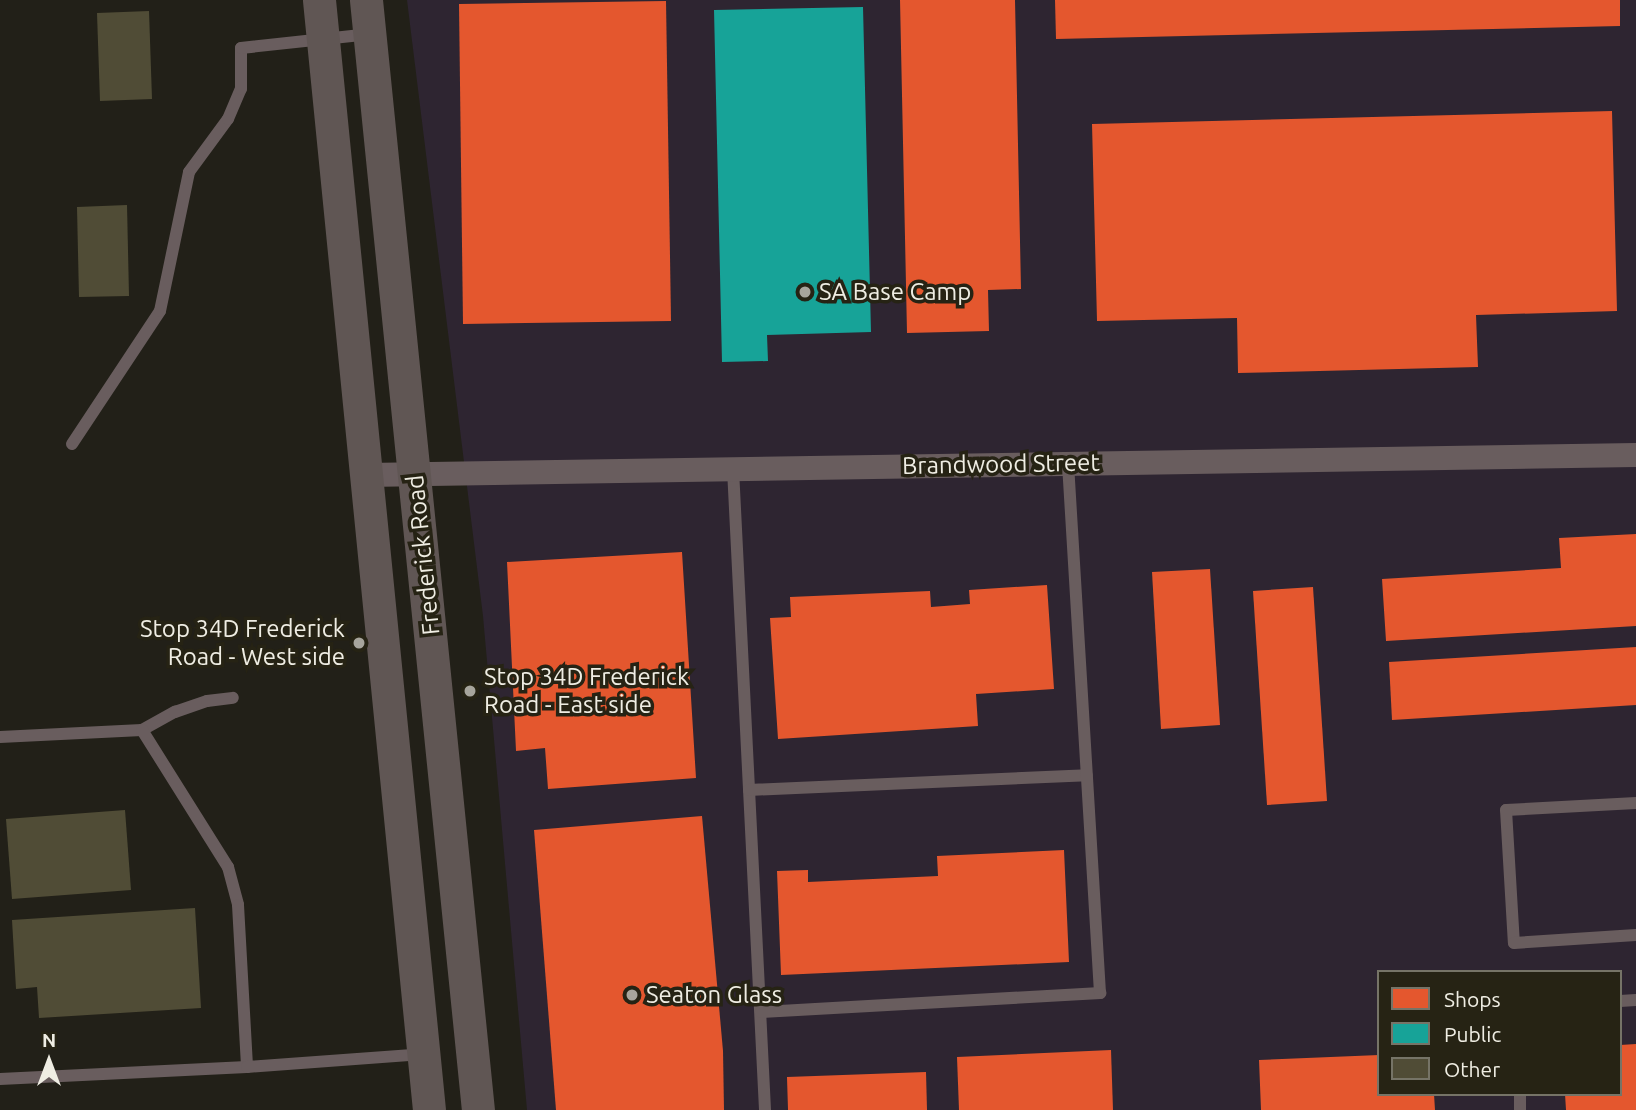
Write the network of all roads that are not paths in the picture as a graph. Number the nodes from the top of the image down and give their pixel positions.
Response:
1 (319, 0) edge
2 (366, 0) edge
3 (370, 34) junction
4 (323, 39) junction
5 (72, 444) dead end
6 (1636, 455) edge
7 (1068, 463) junction
8 (733, 469) junction
9 (414, 474) junction
10 (366, 475) junction
11 (233, 698) dead end
12 (142, 730) junction
13 (0, 737) edge
14 (1087, 775) junction
15 (750, 790) junction
16 (1636, 803) edge
17 (1636, 935) edge
18 (761, 1012) junction
19 (424, 1054) junction
20 (247, 1067) junction
21 (0, 1079) edge
22 (429, 1110) edge
23 (478, 1110) edge
24 (765, 1110) edge

1 - 4 main road, Frederick Road
2 - 3 main road, Frederick Road
3 - 4 lane
3 - 9 main road, Frederick Road
4 - 5 lane
4 - 10 main road, Frederick Road
6 - 7 street, Brandwood Street
7 - 8 street, Brandwood Street
7 - 14 lane
8 - 9 street, Brandwood Street
8 - 15 lane
9 - 10 street, Brandwood Street
9 - 23 main road, Frederick Road
10 - 19 main road, Frederick Road
11 - 12 lane
12 - 13 lane
12 - 20 lane
14 - 15 lane
14 - 18 lane
15 - 18 lane
16 - 17 lane
18 - 24 lane
19 - 20 lane
19 - 22 main road, Frederick Road
20 - 21 lane

